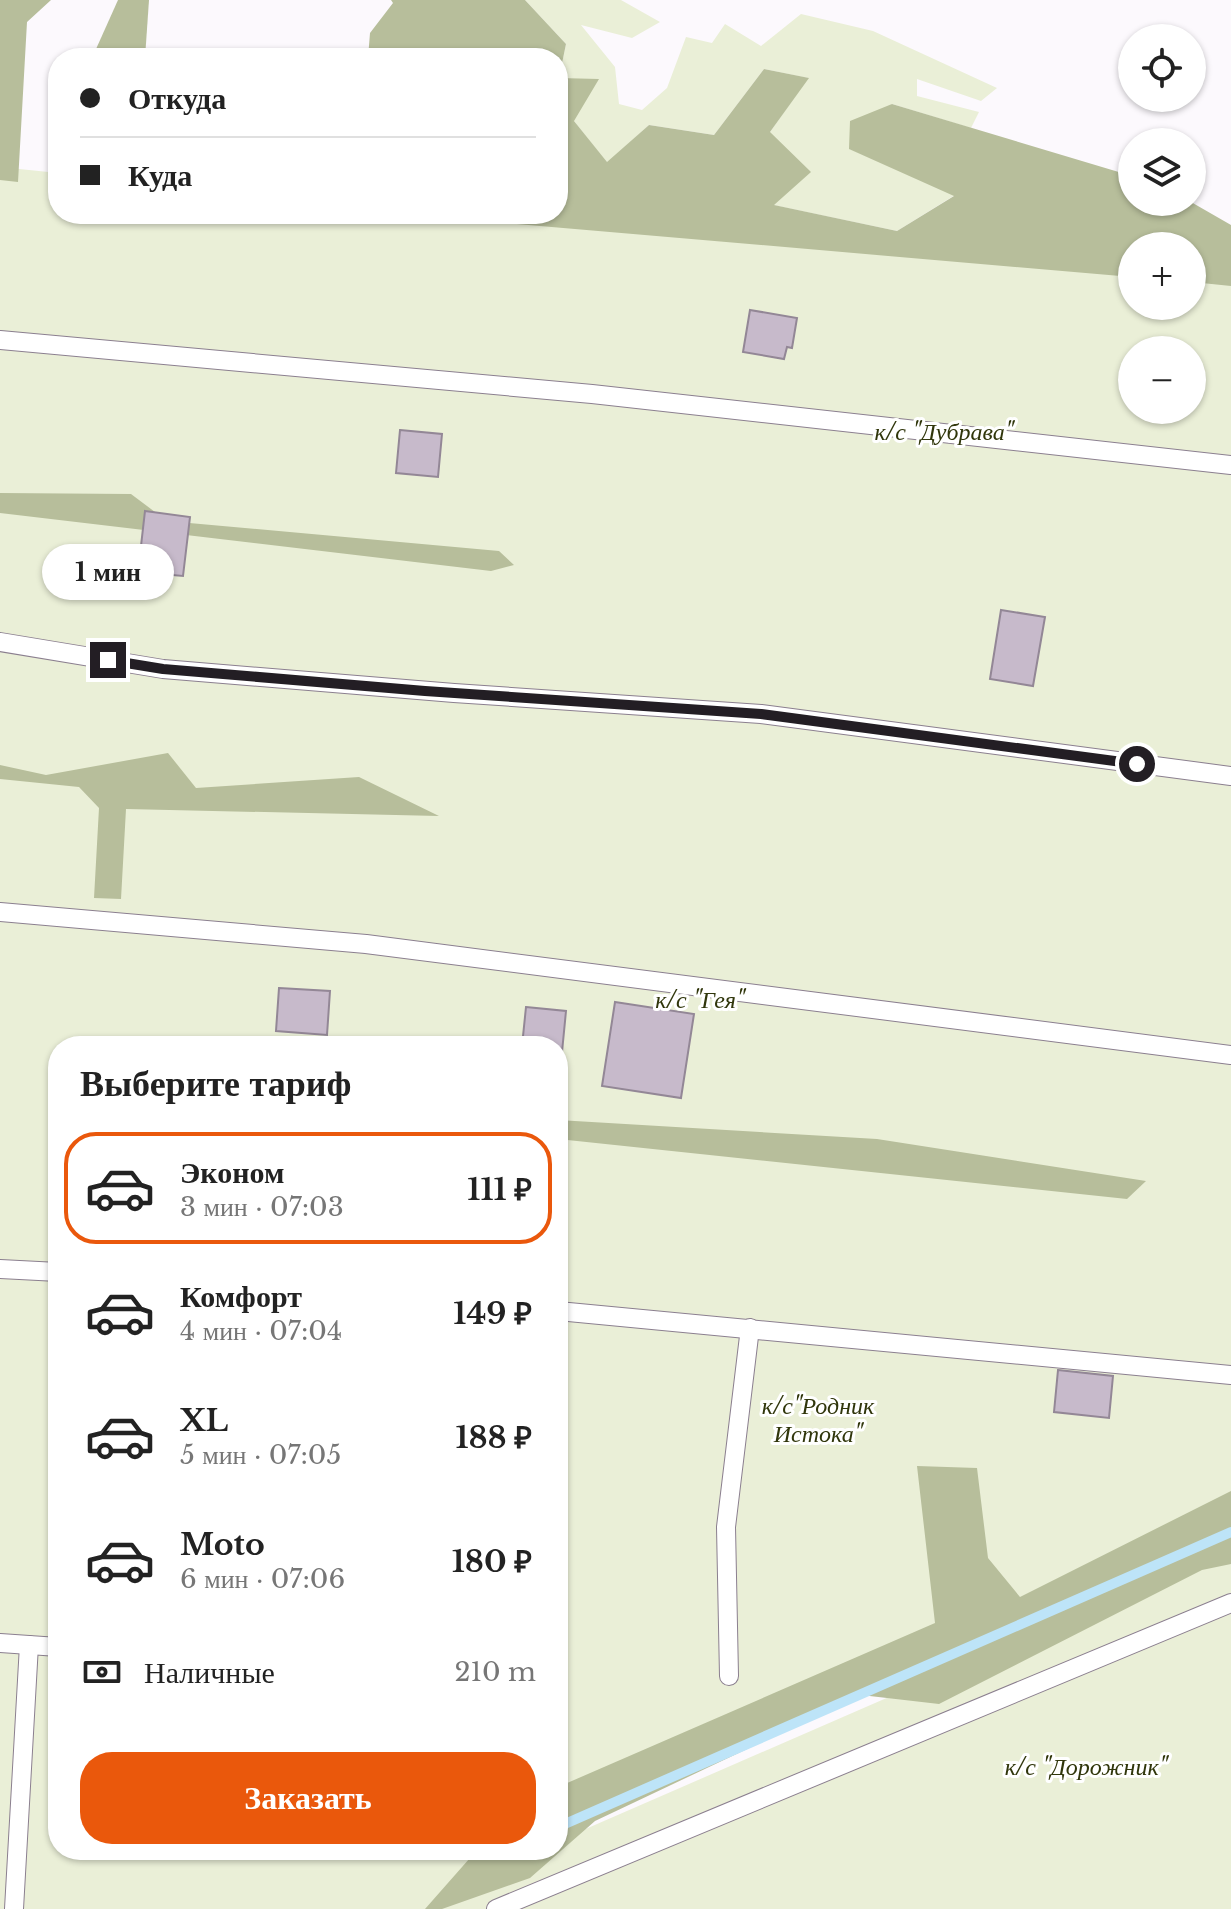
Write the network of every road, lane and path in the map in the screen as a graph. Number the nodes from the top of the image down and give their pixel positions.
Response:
1 (0, 340) edge
2 (1231, 465) edge
3 (0, 642) edge
4 (1231, 776) edge
5 (0, 912) edge
6 (1231, 1055) edge
7 (0, 1269) edge
8 (48, 1271) edge
9 (568, 1312) edge
10 (750, 1328) junction
11 (1231, 1375) edge
12 (1231, 1603) edge
13 (0, 1643) edge
14 (29, 1645) junction
15 (48, 1646) edge
16 (729, 1676) dead end
17 (14, 1909) edge
18 (496, 1909) edge

1 - 2 lane
3 - 4 lane
5 - 6 lane
7 - 8 lane
9 - 10 lane
10 - 11 lane
10 - 16 lane
12 - 18 lane
13 - 14 lane
14 - 15 lane
14 - 17 lane

